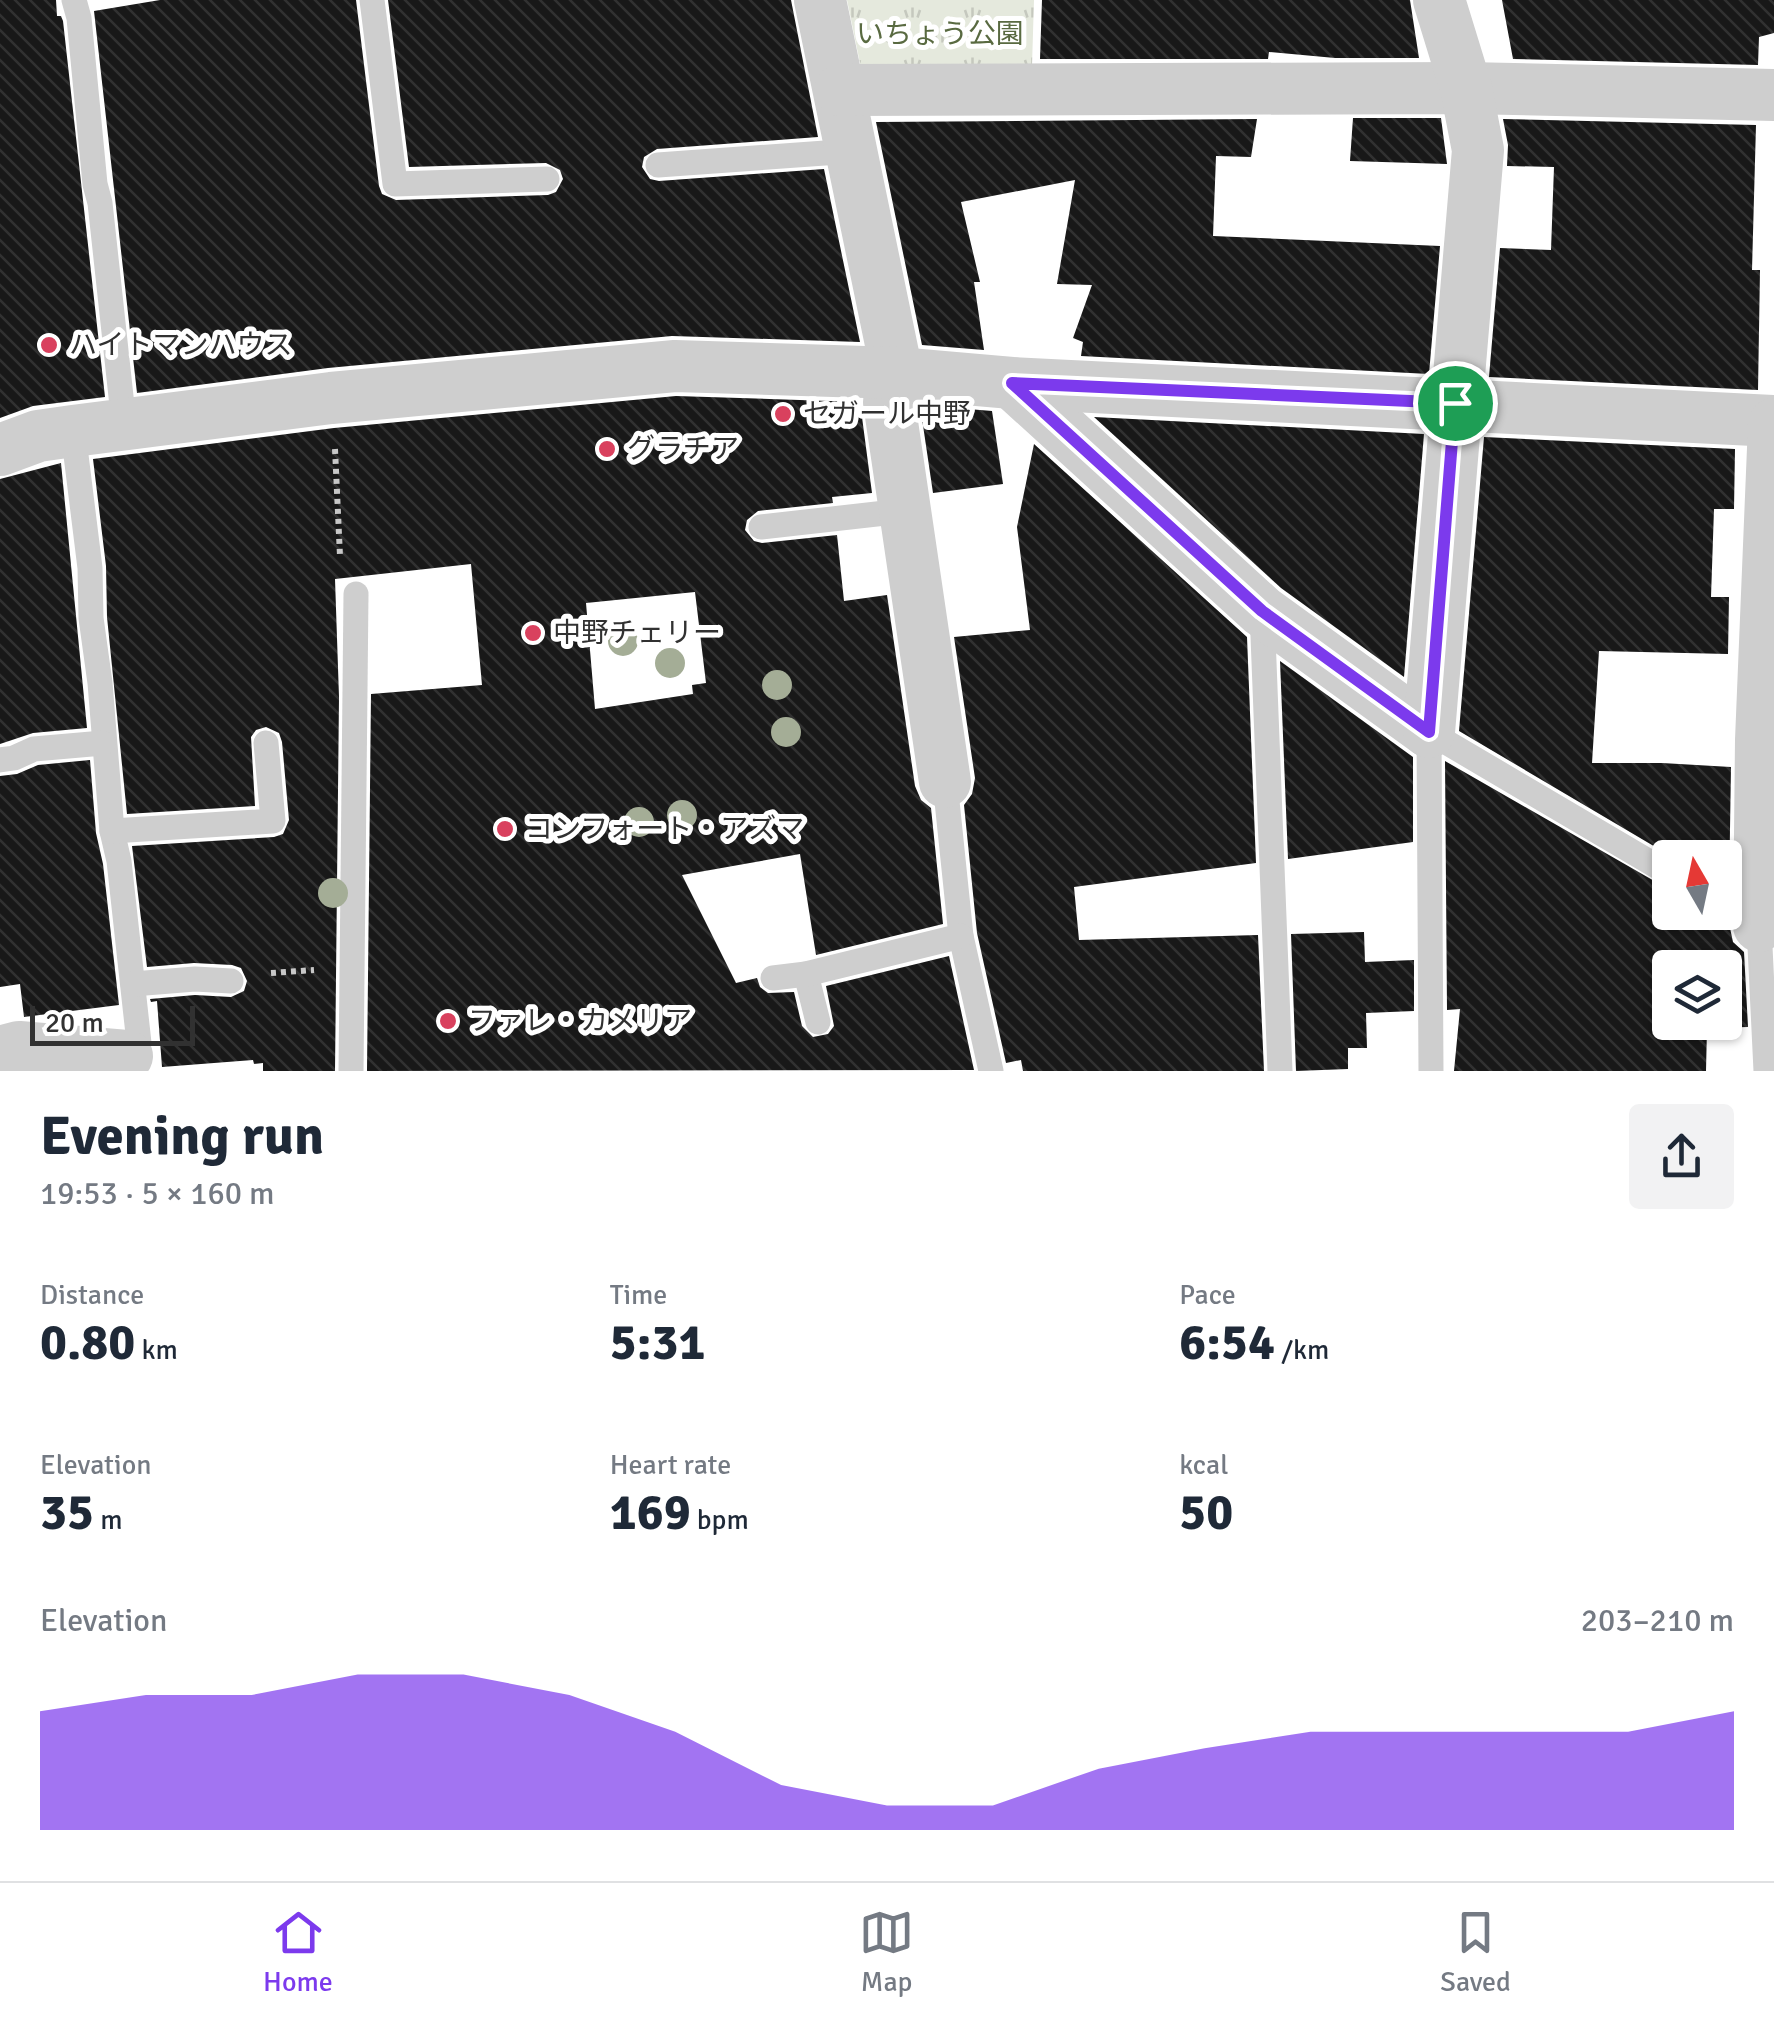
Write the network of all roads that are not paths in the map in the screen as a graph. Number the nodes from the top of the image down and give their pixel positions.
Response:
1 (74, 0) edge
2 (372, 0) edge
3 (820, 0) edge
4 (1439, 0) edge
5 (1466, 88) junction
6 (840, 90) junction
7 (1774, 96) edge
8 (853, 151) junction
9 (658, 165) dead end
10 (547, 179) dead end
11 (897, 374) junction
12 (1012, 383) junction
13 (1455, 403) junction
14 (1774, 423) edge
15 (98, 428) junction
16 (0, 450) edge
17 (902, 511) junction
18 (761, 527) dead end
19 (356, 594) road end
20 (1262, 611) junction
21 (1429, 732) junction
22 (103, 743) junction
23 (266, 744) dead end
24 (0, 760) edge
25 (945, 782) joint
26 (112, 831) junction
27 (1652, 863) edge
28 (1742, 916) edge
29 (961, 936) junction
30 (806, 974) junction
31 (773, 978) dead end
32 (231, 981) road end
33 (134, 984) junction
34 (818, 1022) dead end
35 (0, 1052) edge
36 (127, 1056) joint
37 (351, 1071) edge
38 (991, 1071) edge
39 (1280, 1071) edge
40 (1431, 1071) edge
41 (1766, 1071) edge

1 - 15 lane
2 - 10 lane
3 - 6 street
4 - 5 street
5 - 6 street
5 - 7 street
5 - 13 street
6 - 8 street
8 - 9 lane
8 - 11 street
11 - 12 street
11 - 15 street
11 - 17 street
12 - 13 street
12 - 20 street
13 - 14 street
13 - 21 street
14 - 28 street
15 - 16 street
15 - 22 lane
17 - 18 lane
17 - 25 street
19 - 37 lane
20 - 21 street
20 - 39 lane
21 - 27 lane
21 - 40 lane
22 - 24 lane
22 - 26 lane
23 - 26 lane
25 - 29 lane
26 - 33 lane
28 - 41 lane
29 - 30 lane
29 - 38 lane
30 - 31 lane
30 - 34 lane
32 - 33 lane
33 - 36 lane
35 - 36 street

